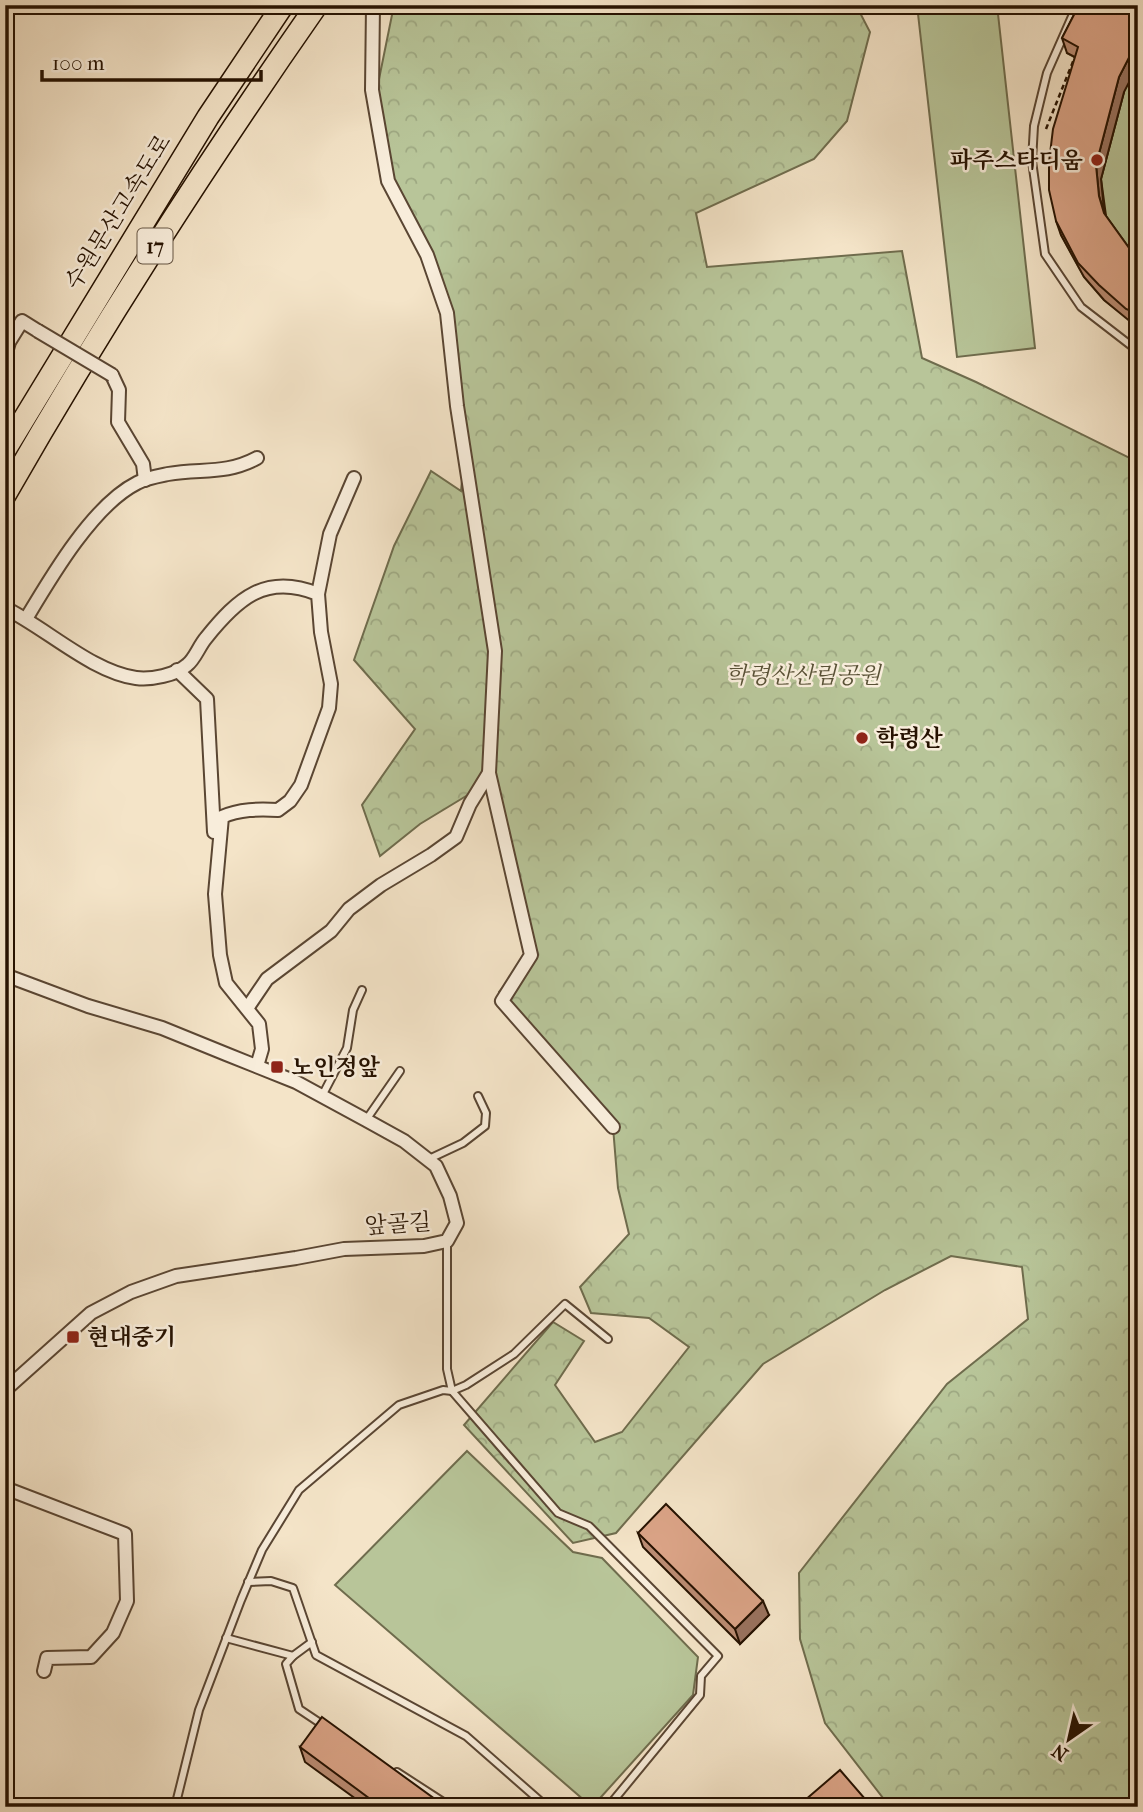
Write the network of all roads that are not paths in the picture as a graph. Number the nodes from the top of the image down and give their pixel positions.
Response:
1 (283, 5) edge
2 (317, 5) edge
3 (373, 5) edge
4 (1077, 5) edge
5 (1138, 351) edge
6 (5, 356) edge
7 (5, 450) edge
8 (257, 458) dead end
9 (354, 478) dead end
10 (145, 480) junction
11 (5, 495) edge
12 (318, 594) junction
13 (5, 608) edge
14 (26, 619) junction
15 (177, 670) junction
16 (489, 773) junction
17 (216, 864) junction
18 (5, 975) edge
19 (362, 990) dead end
20 (248, 1007) junction
21 (257, 1066) junction
22 (400, 1071) dead end
23 (323, 1096) junction
24 (478, 1096) dead end
25 (366, 1119) junction
26 (613, 1127) dead end
27 (428, 1160) junction
28 (447, 1241) junction
29 (608, 1339) dead end
30 (5, 1391) edge
31 (452, 1391) junction
32 (5, 1488) edge
33 (248, 1581) junction
34 (226, 1638) junction
35 (312, 1643) junction
36 (293, 1656) junction
37 (44, 1671) dead end
38 (334, 1732) edge
39 (393, 1769) edge
40 (175, 1807) edge
41 (451, 1807) edge
42 (547, 1807) edge
43 (608, 1807) edge

1 - 7 highway, 수원문산고속도로 / 17
2 - 11 highway, 17
3 - 16 street
4 - 5 lane
6 - 10 street, bridge
8 - 10 street
9 - 12 street
10 - 14 street
12 - 15 street
12 - 17 street
13 - 14 street
14 - 15 street
15 - 17 street
16 - 20 street
16 - 26 street
17 - 20 street
18 - 21 street, 앞골길
19 - 23 lane
20 - 21 street
21 - 23 street, 앞골길
22 - 25 lane
23 - 25 street, 앞골길
24 - 27 lane
25 - 27 street, 앞골길
27 - 28 street, 앞골길
28 - 30 street, 앞골길
28 - 31 lane
29 - 31 lane
31 - 33 lane
31 - 43 lane
32 - 37 street
33 - 34 lane
33 - 35 lane
34 - 36 lane
34 - 40 lane
35 - 36 lane
35 - 42 lane
36 - 38 lane
39 - 41 lane

